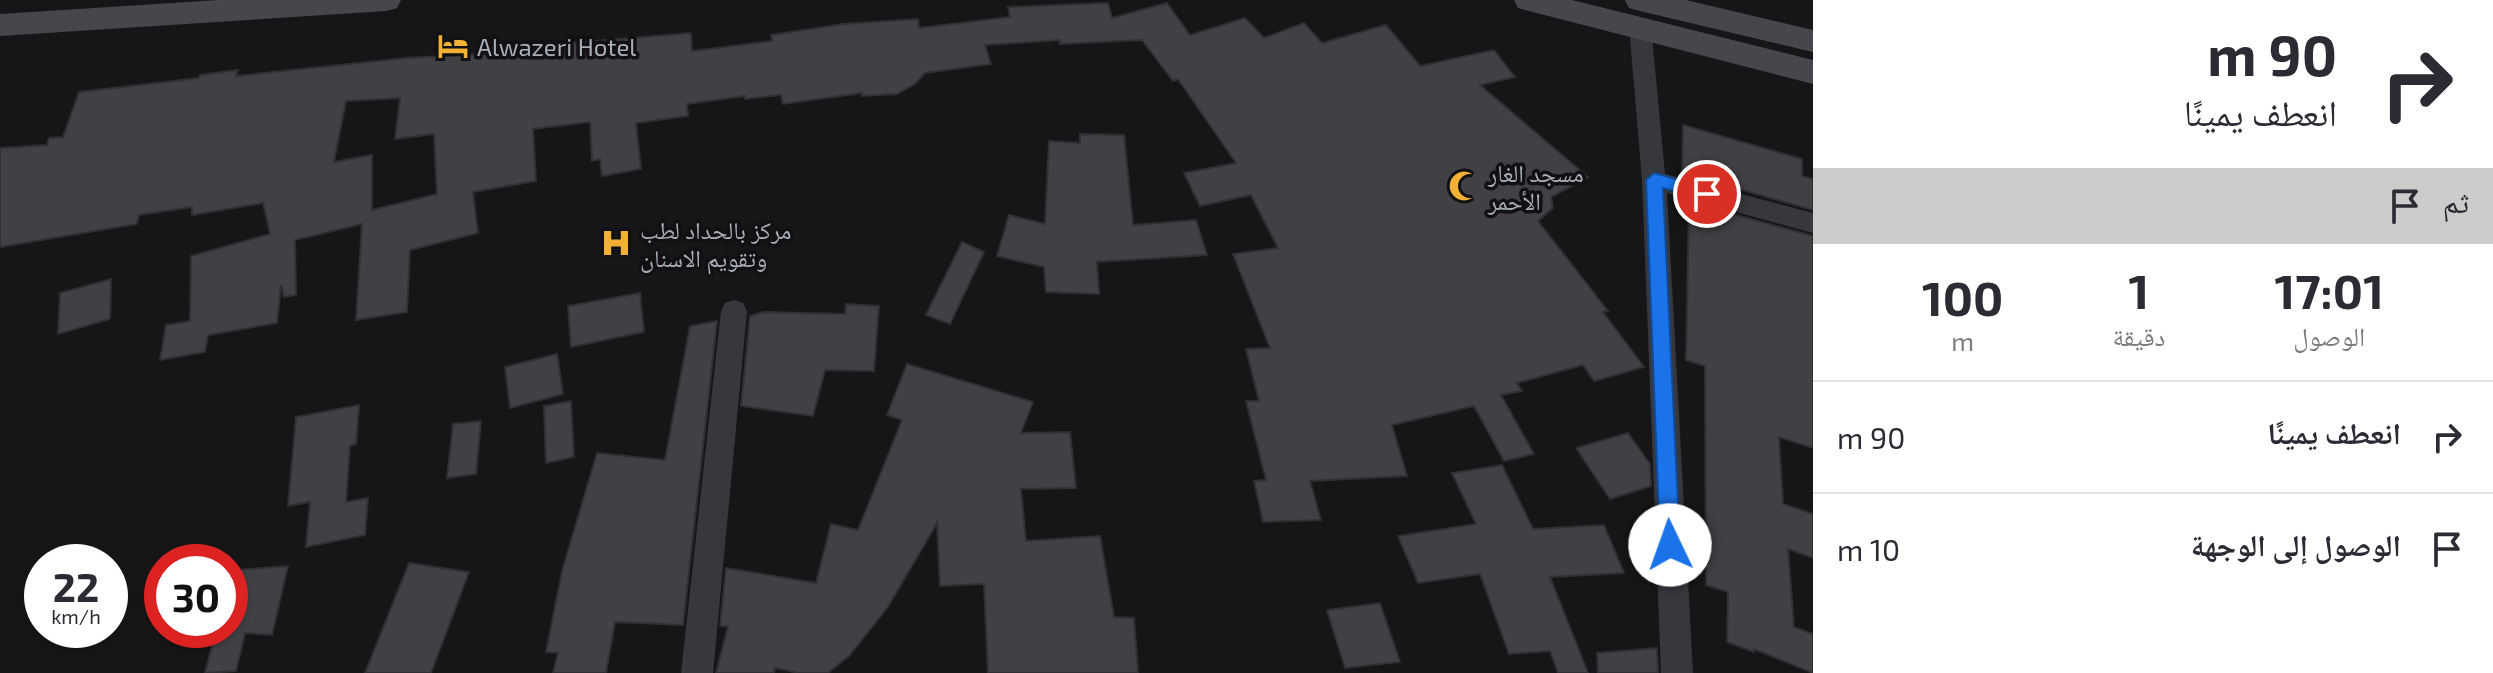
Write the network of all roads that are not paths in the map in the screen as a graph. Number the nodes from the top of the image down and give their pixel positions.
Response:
1 (386, 0) edge
2 (1529, 0) edge
3 (1640, 13) edge
4 (0, 25) edge
5 (1813, 41) edge
6 (1813, 72) edge
7 (1654, 180) junction
8 (1813, 223) edge
9 (734, 311) dead end
10 (697, 673) edge
11 (1677, 673) edge

1 - 4 main road
2 - 3 main road
3 - 5 main road
3 - 6 main road
3 - 7 street
7 - 8 street
7 - 11 street
9 - 10 street

